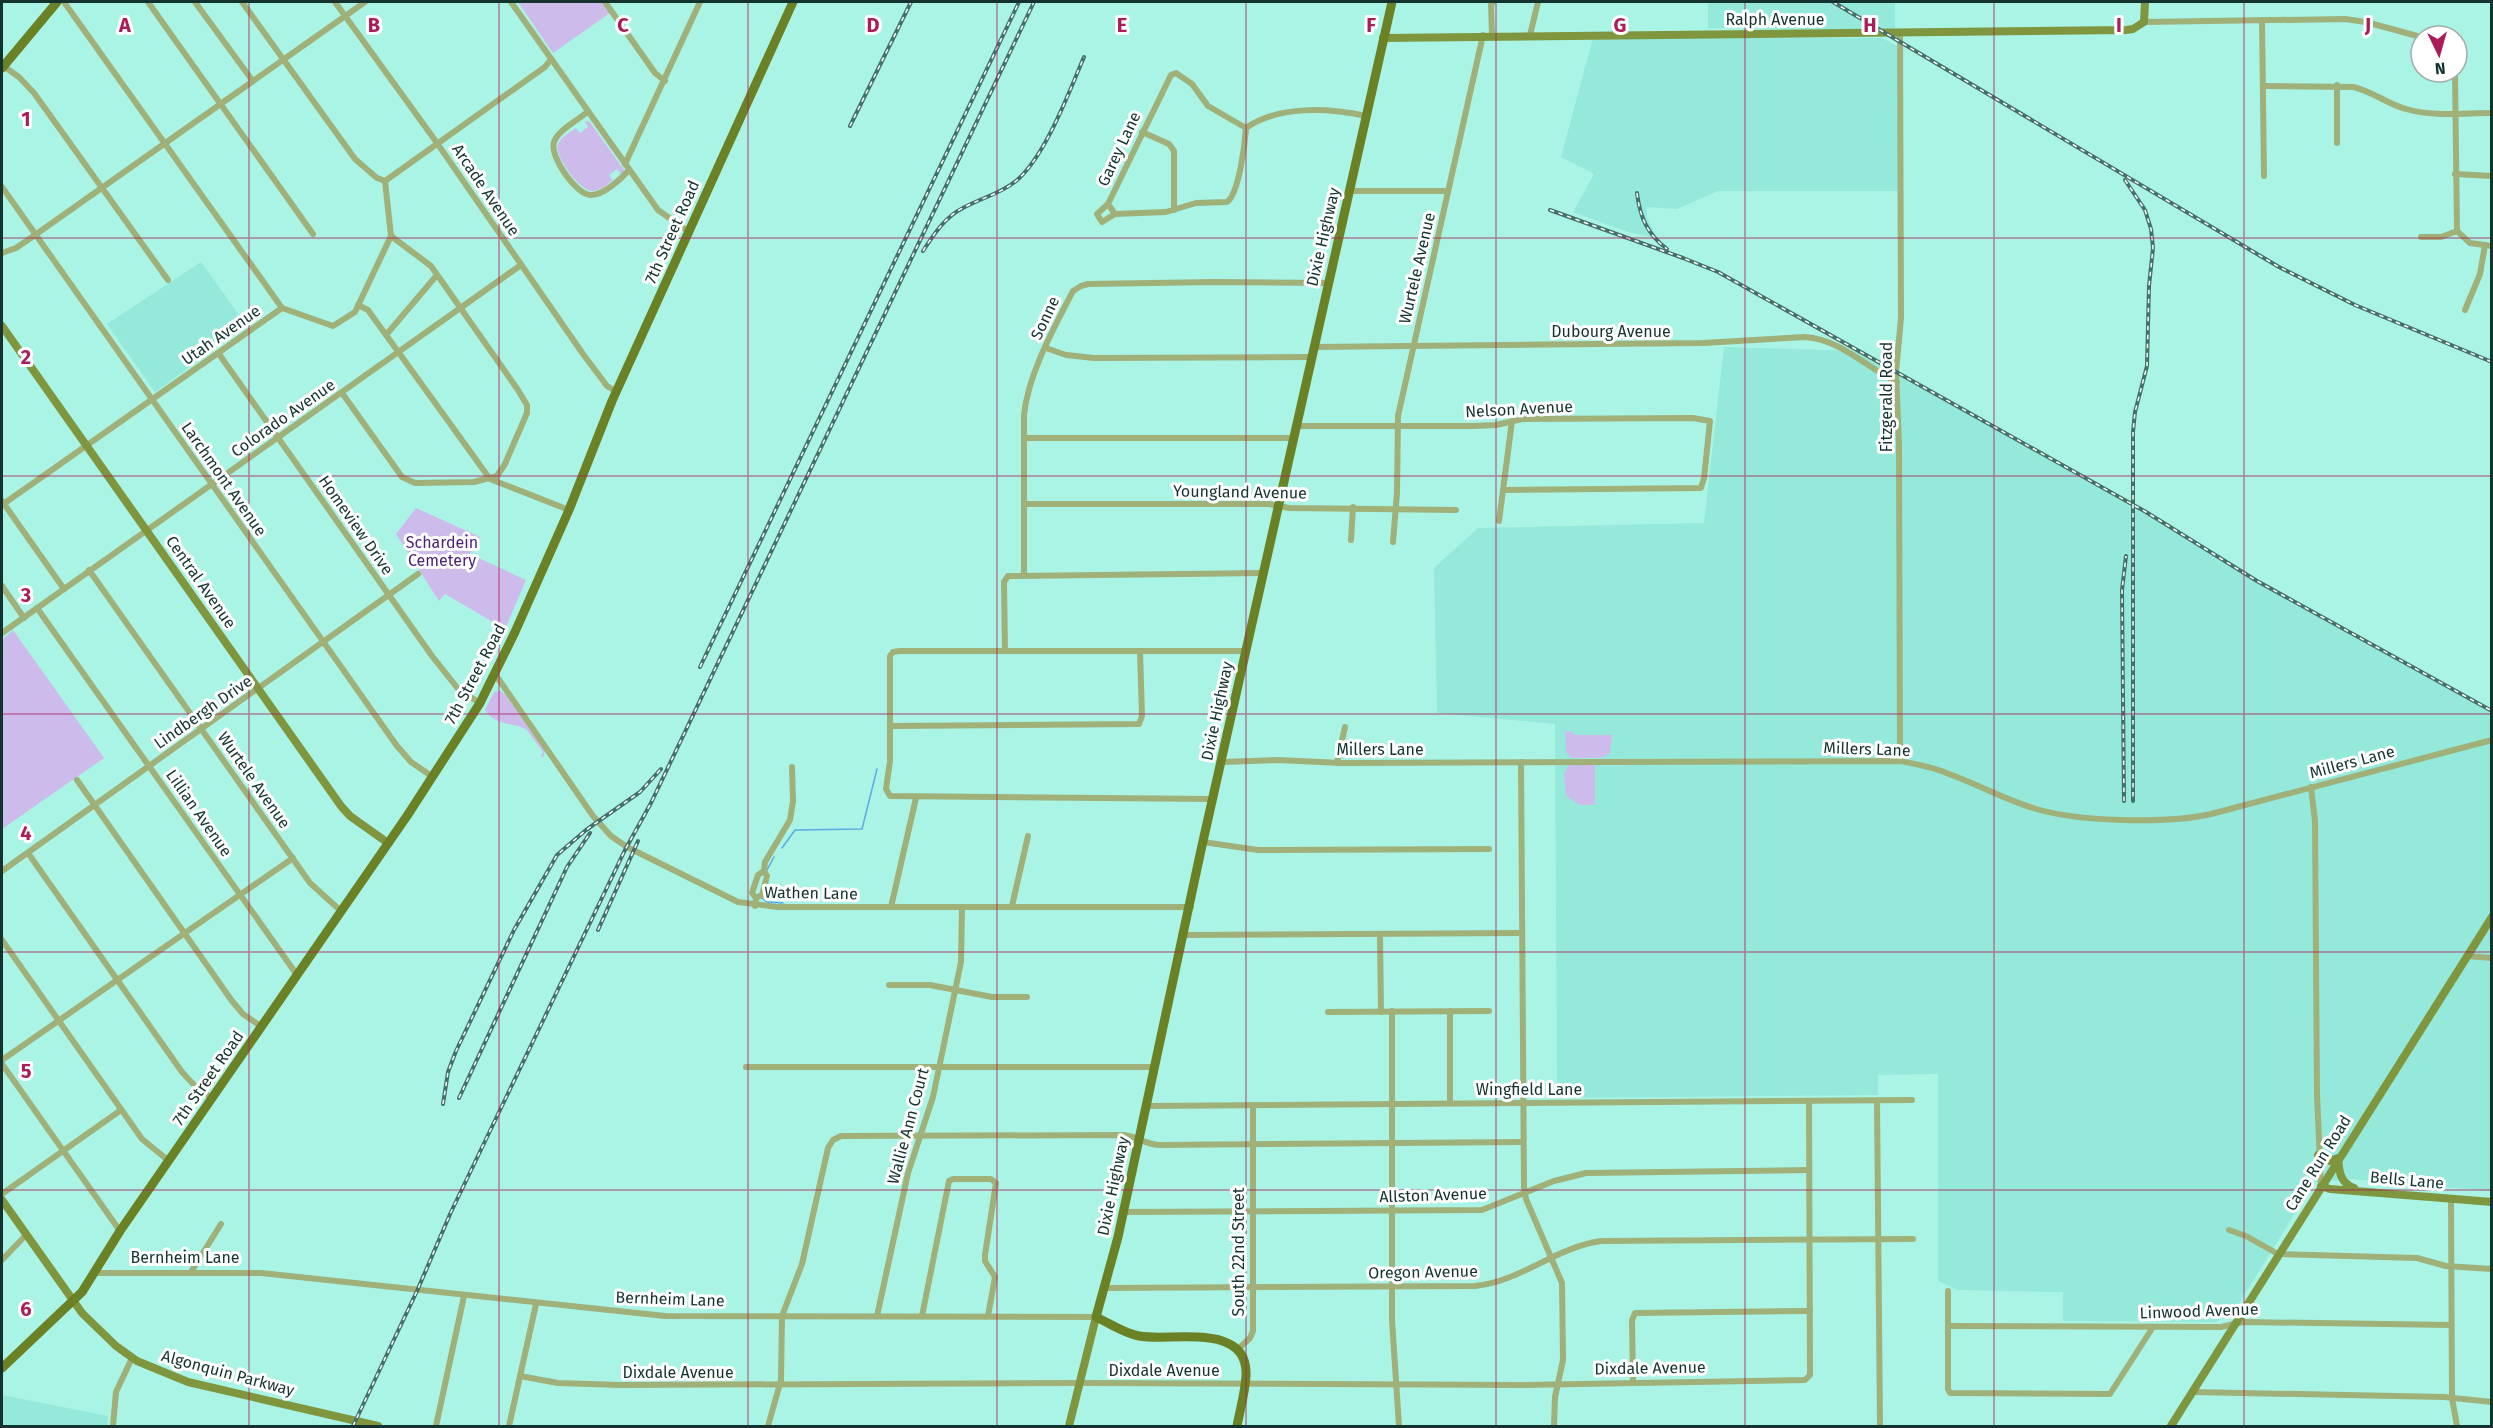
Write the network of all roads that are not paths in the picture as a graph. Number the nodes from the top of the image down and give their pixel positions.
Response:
1 (57, 2) edge
2 (64, 2) edge
3 (148, 2) edge
4 (195, 2) edge
5 (242, 2) edge
6 (335, 2) edge
7 (364, 2) edge
8 (511, 2) edge
9 (604, 2) edge
10 (700, 2) edge
11 (793, 2) edge
12 (1392, 2) edge
13 (1492, 2) edge
14 (1538, 2) edge
15 (2145, 2) edge
16 (344, 16) junction
17 (2262, 20) junction
18 (2144, 22) junction
19 (1900, 34) junction
20 (2409, 34) edge
21 (1487, 35) junction
22 (1530, 35) junction
23 (1383, 38) junction
24 (283, 59) junction
25 (551, 59) junction
26 (2, 66) edge
27 (252, 81) junction
28 (664, 81) junction
29 (2455, 84) edge
30 (2263, 86) junction
31 (2337, 86) junction
32 (220, 103) junction
33 (588, 111) junction
34 (2455, 112) junction
35 (2492, 113) edge
36 (1366, 116) junction
37 (1246, 128) junction
38 (1142, 132) junction
39 (165, 143) junction
40 (437, 143) junction
41 (2337, 143) dead end
42 (627, 167) junction
43 (2455, 174) junction
44 (2264, 176) dead end
45 (2492, 176) edge
46 (385, 181) junction
47 (2, 188) edge
48 (101, 189) junction
49 (1349, 191) junction
50 (1448, 191) junction
51 (1108, 204) junction
52 (1174, 210) junction
53 (1115, 214) junction
54 (688, 231) junction
55 (2457, 231) junction
56 (313, 234) dead end
57 (35, 235) junction
58 (391, 236) junction
59 (2421, 237) dead end
60 (2488, 246) edge
61 (2, 254) edge
62 (521, 265) junction
63 (437, 275) junction
64 (168, 280) dead end
65 (1328, 282) junction
66 (358, 305) junction
67 (282, 308) junction
68 (461, 309) junction
69 (2465, 309) dead end
70 (2, 326) edge
71 (386, 335) junction
72 (1414, 345) junction
73 (1313, 347) junction
74 (1046, 348) junction
75 (399, 352) junction
76 (219, 354) junction
77 (1311, 357) junction
78 (1897, 382) junction
79 (617, 392) junction
80 (342, 393) junction
81 (152, 399) junction
82 (1512, 422) junction
83 (1397, 425) junction
84 (1296, 426) junction
85 (278, 438) junction
86 (1024, 438) junction
87 (1293, 438) junction
88 (86, 446) junction
89 (490, 479) junction
90 (212, 484) junction
91 (1504, 489) junction
92 (2, 503) edge
93 (1024, 504) junction
94 (1280, 506) junction
95 (1353, 507) junction
96 (1396, 508) junction
97 (569, 510) junction
98 (1456, 510) dead end
99 (1499, 521) dead end
100 (146, 530) junction
101 (1352, 540) dead end
102 (1394, 542) dead end
103 (89, 570) junction
104 (1264, 573) junction
105 (418, 574) dead end
106 (1024, 575) junction
107 (2, 586) edge
108 (64, 589) junction
109 (388, 595) junction
110 (37, 608) junction
111 (24, 618) junction
112 (2, 633) edge
113 (324, 643) junction
114 (1005, 651) junction
115 (1140, 651) junction
116 (1245, 651) junction
117 (495, 674) junction
118 (258, 690) junction
119 (480, 703) junction
120 (890, 726) junction
121 (1345, 728) dead end
122 (201, 730) junction
123 (2492, 740) edge
124 (1900, 761) junction
125 (1222, 762) junction
126 (1521, 762) junction
127 (1337, 763) junction
128 (149, 766) junction
129 (792, 767) dead end
130 (433, 777) junction
131 (77, 780) dead end
132 (2311, 787) junction
133 (916, 798) junction
134 (1214, 799) junction
135 (94, 805) junction
136 (1028, 836) dead end
137 (1203, 842) junction
138 (388, 843) junction
139 (1489, 849) dead end
140 (28, 853) junction
141 (292, 858) junction
142 (2, 871) edge
143 (240, 894) junction
144 (755, 906) junction
145 (1012, 906) junction
146 (891, 907) junction
147 (962, 907) junction
148 (1191, 907) junction
149 (341, 911) junction
150 (2492, 917) edge
151 (184, 933) junction
152 (1522, 933) junction
153 (1380, 934) junction
154 (1184, 935) junction
155 (2, 940) edge
156 (2467, 956) junction
157 (2492, 958) edge
158 (297, 975) junction
159 (117, 980) junction
160 (889, 985) dead end
161 (955, 990) junction
162 (1027, 997) dead end
163 (1392, 1011) junction
164 (1450, 1011) junction
165 (1489, 1011) dead end
166 (1328, 1012) dead end
167 (1381, 1012) junction
168 (59, 1021) junction
169 (262, 1026) junction
170 (2, 1062) edge
171 (938, 1066) junction
172 (746, 1067) dead end
173 (1155, 1067) junction
174 (212, 1098) junction
175 (1912, 1100) dead end
176 (1809, 1101) junction
177 (1877, 1101) junction
178 (1450, 1103) junction
179 (1523, 1103) junction
180 (1392, 1104) junction
181 (1253, 1105) junction
182 (1146, 1106) junction
183 (121, 1110) junction
184 (920, 1135) junction
185 (1139, 1140) junction
186 (1523, 1142) junction
187 (1392, 1143) junction
188 (1253, 1144) junction
189 (63, 1151) junction
190 (2318, 1155) junction
191 (2338, 1158) junction
192 (169, 1161) junction
193 (1809, 1170) junction
194 (2321, 1186) junction
195 (2369, 1192) junction
196 (1525, 1193) junction
197 (2, 1194) edge
198 (2451, 1198) junction
199 (2, 1200) edge
200 (2492, 1202) edge
201 (1392, 1211) junction
202 (1123, 1212) junction
203 (1253, 1212) junction
204 (221, 1224) dead end
205 (2229, 1230) dead end
206 (120, 1231) junction
207 (26, 1235) junction
208 (1810, 1239) junction
209 (1878, 1239) junction
210 (1913, 1239) dead end
211 (2278, 1254) junction
212 (1552, 1257) junction
213 (2, 1260) edge
214 (2451, 1266) junction
215 (2492, 1269) edge
216 (191, 1272) junction
217 (95, 1273) junction
218 (1254, 1287) junction
219 (1392, 1287) junction
220 (1105, 1288) junction
221 (1947, 1291) dead end
222 (464, 1296) junction
223 (73, 1301) junction
224 (536, 1304) junction
225 (1810, 1311) junction
226 (782, 1316) junction
227 (877, 1316) junction
228 (922, 1316) junction
229 (988, 1316) junction
230 (1096, 1317) junction
231 (2234, 1324) junction
232 (2451, 1325) junction
233 (1948, 1326) junction
234 (2153, 1327) junction
235 (1237, 1350) junction
236 (132, 1358) junction
237 (2, 1368) edge
238 (520, 1376) junction
239 (1633, 1382) junction
240 (1080, 1383) junction
241 (1558, 1383) junction
242 (1245, 1384) junction
243 (780, 1385) junction
244 (1397, 1385) junction
245 (2192, 1392) junction
246 (2452, 1398) junction
247 (2492, 1402) edge
248 (113, 1426) edge
249 (378, 1426) edge
250 (436, 1426) edge
251 (509, 1426) edge
252 (768, 1426) edge
253 (1069, 1426) edge
254 (1237, 1426) edge
255 (1399, 1426) edge
256 (1554, 1426) edge
257 (1880, 1426) edge
258 (2171, 1426) edge
259 (2457, 1426) edge

1 - 26 main road
2 - 39 street
3 - 32 street
4 - 27 street
5 - 24 street
6 - 16 street, Arcade Avenue
7 - 16 street
8 - 25 street
9 - 28 street
10 - 28 street
11 - 54 main road, 7th Street Road
12 - 23 main road, Dixie Highway
13 - 21 street, Wurtele Avenue
14 - 22 street
15 - 18 street
16 - 24 street
16 - 40 street, Arcade Avenue
17 - 18 street
17 - 20 street
17 - 30 street
18 - 19 street, Ralph Avenue
19 - 22 street, Ralph Avenue
19 - 78 street, Fitzgerald Road
21 - 22 street, Ralph Avenue
21 - 23 street, Ralph Avenue
21 - 50 street, Wurtele Avenue
23 - 36 main road, Dixie Highway
24 - 27 street
24 - 46 street
25 - 33 street
25 - 40 street
26 - 48 street
27 - 32 street
28 - 42 street
29 - 34 street
30 - 31 street
30 - 44 street
31 - 34 street
31 - 41 street
32 - 39 street
32 - 56 street
33 - 42 street
33 - 42 street
34 - 35 street
34 - 43 street
36 - 37 street
36 - 49 main road, Dixie Highway
37 - 38 street, Garey Lane
37 - 52 street
38 - 51 street, Garey Lane
38 - 52 street
39 - 48 street
39 - 67 street
40 - 46 street
40 - 62 street, Arcade Avenue
42 - 54 street
43 - 45 street
43 - 55 street
46 - 58 street
47 - 57 street, Larchmont Avenue
48 - 57 street
48 - 64 street
49 - 50 street
49 - 65 main road, Dixie Highway
50 - 72 street, Wurtele Avenue
51 - 53 street, Garey Lane
51 - 53 street
52 - 53 street
54 - 79 main road, 7th Street Road
55 - 59 street
55 - 60 street
57 - 61 street
57 - 81 street, Larchmont Avenue
58 - 63 street
58 - 66 street, Utah Avenue
60 - 69 street
62 - 68 street, Colorado Avenue
62 - 79 street, Arcade Avenue
63 - 68 street
63 - 71 street
65 - 73 main road, Dixie Highway
65 - 74 street, Sonne
66 - 67 street, Utah Avenue
66 - 71 street
67 - 76 street, Utah Avenue
68 - 75 street, Colorado Avenue
68 - 89 street
70 - 88 street, Central Avenue
71 - 75 street
72 - 73 street, Dubourg Avenue
72 - 78 street, Dubourg Avenue
72 - 83 street, Wurtele Avenue
73 - 77 main road, Dixie Highway
74 - 77 street
74 - 86 street, Sonne
75 - 80 street, Colorado Avenue
75 - 89 street
76 - 81 street, Utah Avenue
76 - 85 street, Homeview Drive
77 - 84 main road, Dixie Highway
78 - 124 street, Fitzgerald Road
79 - 97 main road, 7th Street Road
80 - 85 street, Colorado Avenue
80 - 89 street
81 - 88 street, Utah Avenue
81 - 90 street, Larchmont Avenue
82 - 83 street, Nelson Avenue
82 - 91 street
82 - 91 street, Nelson Avenue
83 - 84 street, Nelson Avenue
83 - 96 street, Wurtele Avenue
84 - 87 main road, Dixie Highway
85 - 90 street, Colorado Avenue
85 - 109 street, Homeview Drive
86 - 87 street
86 - 93 street, Sonne
87 - 94 main road, Dixie Highway
88 - 92 street, Utah Avenue
88 - 100 street, Central Avenue
89 - 97 street
90 - 100 street, Colorado Avenue
90 - 113 street, Larchmont Avenue
91 - 99 street
92 - 108 street
93 - 94 street, Youngland Avenue
93 - 106 street, Sonne
94 - 95 street, Youngland Avenue
94 - 104 main road, Dixie Highway
95 - 96 street, Youngland Avenue
95 - 101 street
96 - 98 street, Youngland Avenue
96 - 102 street, Wurtele Avenue
97 - 117 main road, 7th Street Road
100 - 103 street, Colorado Avenue
100 - 118 street, Central Avenue
103 - 108 street, Colorado Avenue
103 - 122 street, Wurtele Avenue
104 - 106 street
104 - 116 main road, Dixie Highway
105 - 109 street, Lindbergh Drive
106 - 114 street
107 - 111 street
108 - 110 street, Colorado Avenue
109 - 113 street, Lindbergh Drive
109 - 119 street, Homeview Drive
110 - 111 street, Colorado Avenue
110 - 128 street, Lillian Avenue
111 - 112 street, Colorado Avenue
113 - 118 street, Lindbergh Drive
113 - 130 street, Larchmont Avenue
114 - 115 street
114 - 120 street
115 - 116 street
115 - 120 street
116 - 125 main road, Dixie Highway
117 - 119 main road, 7th Street Road
117 - 144 street, Wathen Lane
118 - 122 street, Lindbergh Drive
118 - 138 street, Central Avenue
119 - 130 main road, 7th Street Road
120 - 133 street
121 - 127 street
122 - 128 street, Lindbergh Drive
122 - 141 street, Wurtele Avenue
123 - 132 street, Millers Lane
124 - 126 street, Millers Lane
124 - 132 street, Millers Lane
125 - 127 street, Millers Lane
125 - 134 main road, Dixie Highway
126 - 127 street, Millers Lane
126 - 152 street
128 - 135 street, Lindbergh Drive
128 - 143 street, Lillian Avenue
129 - 144 street
130 - 138 main road, 7th Street Road
131 - 135 street
132 - 190 street
133 - 134 street
133 - 146 street
134 - 137 main road, Dixie Highway
135 - 140 street, Lindbergh Drive
135 - 151 street
136 - 145 street
137 - 139 street
137 - 148 main road, Dixie Highway
138 - 149 main road, 7th Street Road
140 - 142 street, Lindbergh Drive
140 - 159 street
141 - 143 street
141 - 149 street, Wurtele Avenue
143 - 151 street
143 - 158 street, Lillian Avenue
144 - 146 street, Wathen Lane
145 - 147 street, Wathen Lane
145 - 148 street, Wathen Lane
146 - 147 street, Wathen Lane
147 - 161 street, Wallie Ann Court
148 - 154 main road, Dixie Highway
149 - 158 main road, 7th Street Road
150 - 156 street, Cane Run Road
151 - 159 street
151 - 169 street
152 - 153 street
152 - 179 street
153 - 154 street
153 - 167 street
154 - 173 main road, Dixie Highway
155 - 168 street
156 - 157 street
156 - 191 street, Cane Run Road
158 - 169 main road, 7th Street Road
159 - 168 street
159 - 174 street
160 - 161 street
161 - 162 street
161 - 171 street, Wallie Ann Court
163 - 164 street
163 - 167 street
163 - 180 street
164 - 165 street
164 - 178 street
166 - 167 street
168 - 170 street
168 - 183 street
169 - 174 main road, 7th Street Road
170 - 189 street
171 - 172 street
171 - 173 street
171 - 184 street, Wallie Ann Court
173 - 182 main road, Dixie Highway
174 - 192 main road, 7th Street Road
175 - 177 street, Wingfield Lane
176 - 177 street, Wingfield Lane
176 - 179 street, Wingfield Lane
176 - 193 street
177 - 209 street
178 - 179 street, Wingfield Lane
178 - 180 street, Wingfield Lane
179 - 186 street
180 - 181 street, Wingfield Lane
180 - 187 street
181 - 182 street, Wingfield Lane
181 - 188 street, South 22nd Street
182 - 185 main road, Dixie Highway
183 - 189 street
183 - 192 street
184 - 185 street
184 - 226 street
184 - 227 street, Wallie Ann Court
185 - 188 street
185 - 202 main road, Dixie Highway
186 - 187 street
186 - 196 street
187 - 188 street
187 - 201 street
188 - 203 street, South 22nd Street
189 - 197 street
189 - 206 street
190 - 191 street
190 - 194 street
191 - 194 street, Cane Run Road
191 - 195 street
192 - 206 main road, 7th Street Road
193 - 196 street, Allston Avenue
193 - 208 street
194 - 195 street, Bells Lane
194 - 211 street, Cane Run Road
195 - 198 street, Bells Lane
196 - 201 street, Allston Avenue
196 - 212 street
198 - 200 street, Bells Lane
198 - 214 street
199 - 207 street, Algonquin Parkway
201 - 203 street, Allston Avenue
201 - 219 street
202 - 203 street, Allston Avenue
202 - 220 main road, Dixie Highway
203 - 218 street, South 22nd Street
204 - 216 street
205 - 211 street
206 - 217 main road, 7th Street Road
207 - 213 street
207 - 223 street, Algonquin Parkway
208 - 209 street, Oregon Avenue
208 - 212 street, Oregon Avenue
208 - 225 street
209 - 210 street, Oregon Avenue
209 - 257 street
211 - 214 street
211 - 231 street, Cane Run Road
212 - 219 street, Oregon Avenue
212 - 241 street
214 - 215 street
214 - 232 street
216 - 217 street, Bernheim Lane
216 - 222 street, Bernheim Lane
217 - 223 main road, 7th Street Road
218 - 219 street, Oregon Avenue
218 - 220 street, Oregon Avenue
218 - 235 street, South 22nd Street
219 - 244 street
220 - 230 main road, Dixie Highway
221 - 233 street
222 - 224 street, Bernheim Lane
222 - 250 street
223 - 236 street, Algonquin Parkway
223 - 237 main road, 7th Street Road
224 - 226 street, Bernheim Lane
224 - 238 street
225 - 239 street, Dixdale Avenue
225 - 239 street
226 - 227 street, Bernheim Lane
226 - 243 street
227 - 228 street, Bernheim Lane
228 - 229 street, Bernheim Lane
228 - 229 street
229 - 230 street, Bernheim Lane
230 - 235 main road, Bernheim Lane
230 - 240 street, Dixie Highway
231 - 232 street, Linwood Avenue
231 - 234 street, Linwood Avenue
231 - 245 street, Cane Run Road
232 - 246 street
233 - 234 street, Linwood Avenue
233 - 234 street
235 - 242 main road
236 - 248 street
236 - 249 street, Algonquin Parkway
238 - 243 street, Dixdale Avenue
238 - 251 street
239 - 241 street, Dixdale Avenue
240 - 242 street, Dixdale Avenue
240 - 243 street, Dixdale Avenue
240 - 253 street, Dixie Highway
241 - 244 street, Dixdale Avenue
241 - 256 street
242 - 244 street, Dixdale Avenue
242 - 254 main road
243 - 252 street
244 - 255 street
245 - 246 street
245 - 258 street, Cane Run Road
246 - 247 street
246 - 259 street

